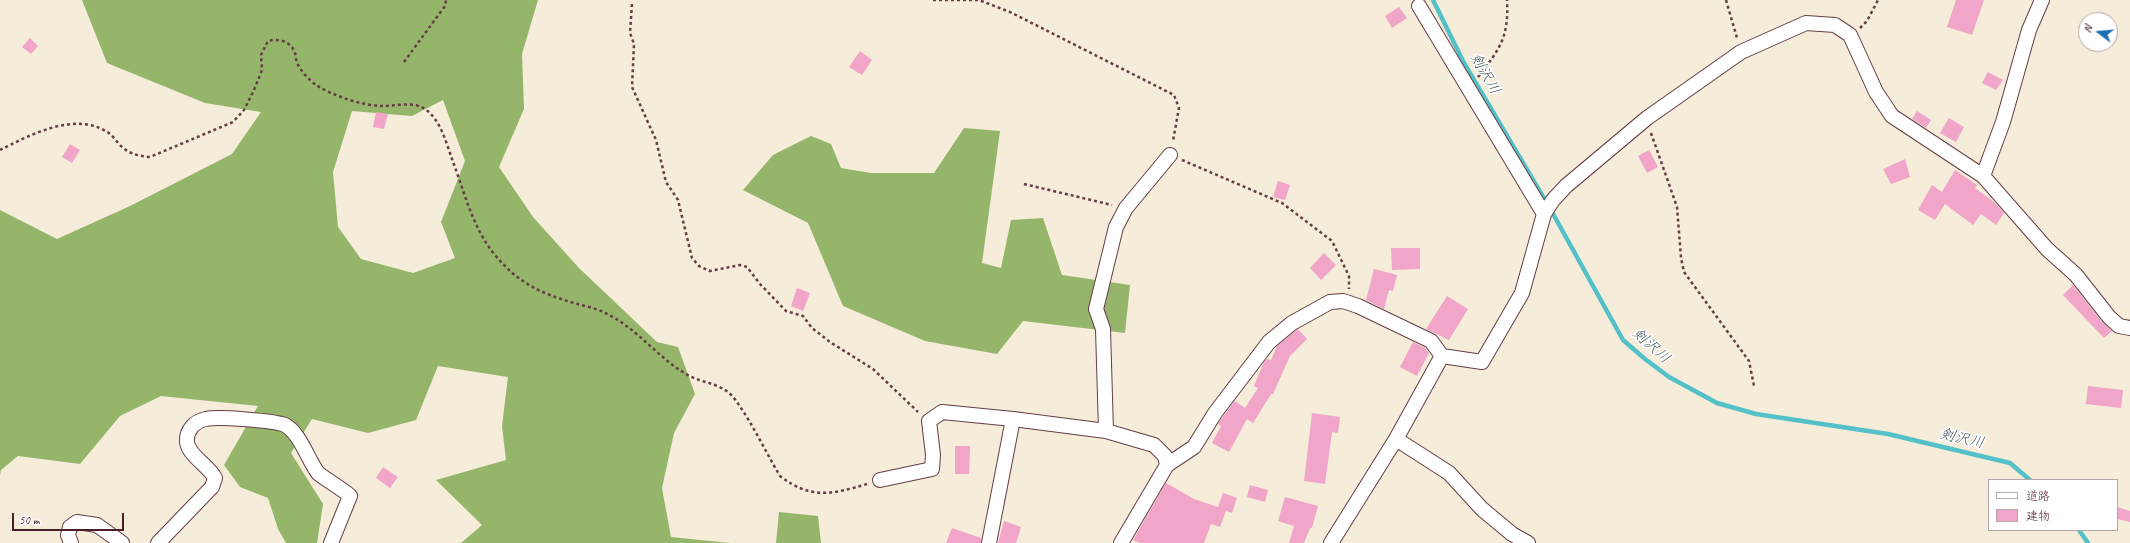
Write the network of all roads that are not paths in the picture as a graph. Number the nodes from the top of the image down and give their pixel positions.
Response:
1 (2042, 0) edge
2 (1420, 6) dead end
3 (1170, 155) road end
4 (1983, 176) junction
5 (1547, 207) junction
6 (2130, 328) edge
7 (1442, 356) junction
8 (1013, 419) junction
9 (1106, 431) junction
10 (1396, 439) junction
11 (1167, 465) junction
12 (880, 480) road end
13 (70, 543) edge
14 (122, 543) edge
15 (158, 543) edge
16 (331, 543) edge
17 (989, 543) edge
18 (1121, 543) edge
19 (1331, 543) edge
20 (1528, 543) edge

1 - 4 street
2 - 5 street
3 - 9 street
4 - 5 street
4 - 6 street
5 - 7 street
7 - 10 street
7 - 11 street
8 - 9 street
8 - 12 street
8 - 17 street
9 - 11 street
10 - 19 street
10 - 20 street
11 - 18 street
13 - 14 street
15 - 16 street

